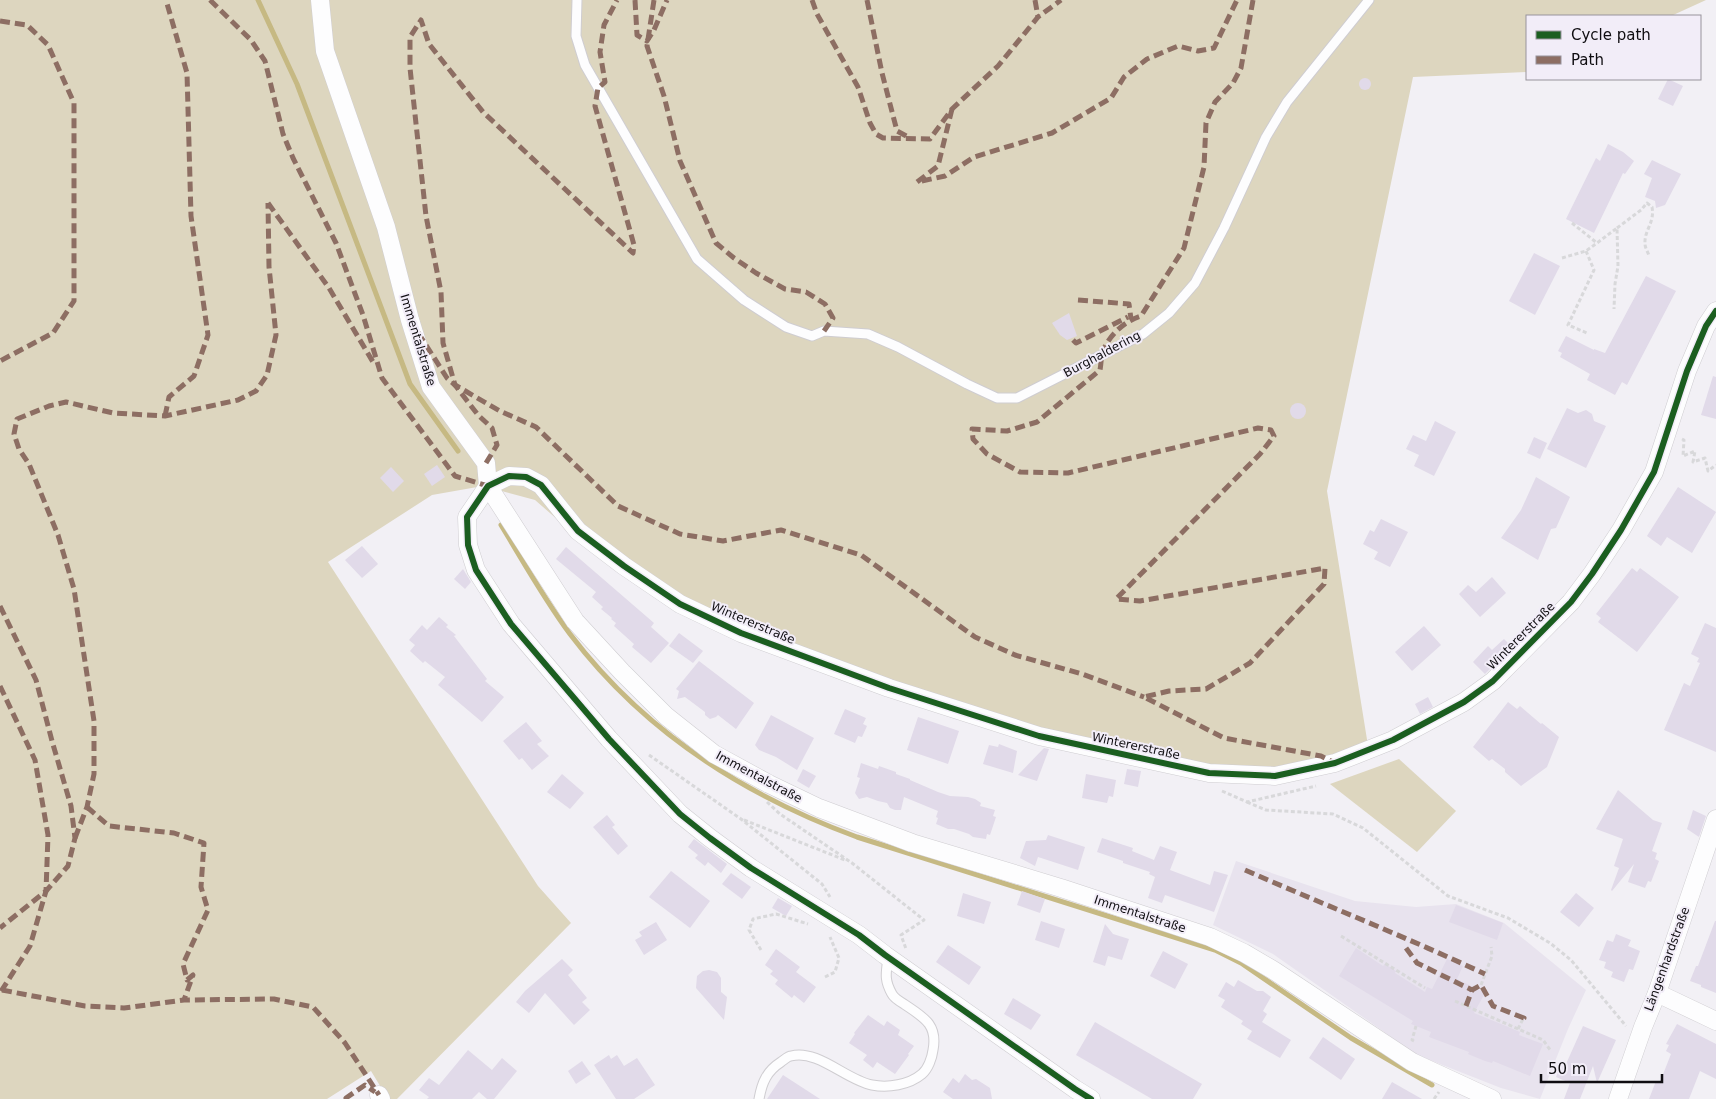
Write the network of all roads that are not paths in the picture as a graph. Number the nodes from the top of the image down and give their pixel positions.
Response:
1 (320, 0) edge
2 (577, 0) edge
3 (1370, 0) edge
4 (1716, 311) edge
5 (488, 486) junction
6 (1716, 819) edge
7 (888, 958) junction
8 (1657, 993) junction
9 (1716, 1021) edge
10 (759, 1099) edge
11 (1091, 1099) edge
12 (1492, 1099) edge
13 (1618, 1099) edge

1 - 5 street, Immentalstraße
2 - 3 lane, Burghaldering
4 - 5 street, Wintererstraße
5 - 7 street
5 - 12 street, Immentalstraße
6 - 8 street, Längenhardstraße
7 - 10 lane
7 - 11 street
8 - 9 street
8 - 13 street, Längenhardstraße

